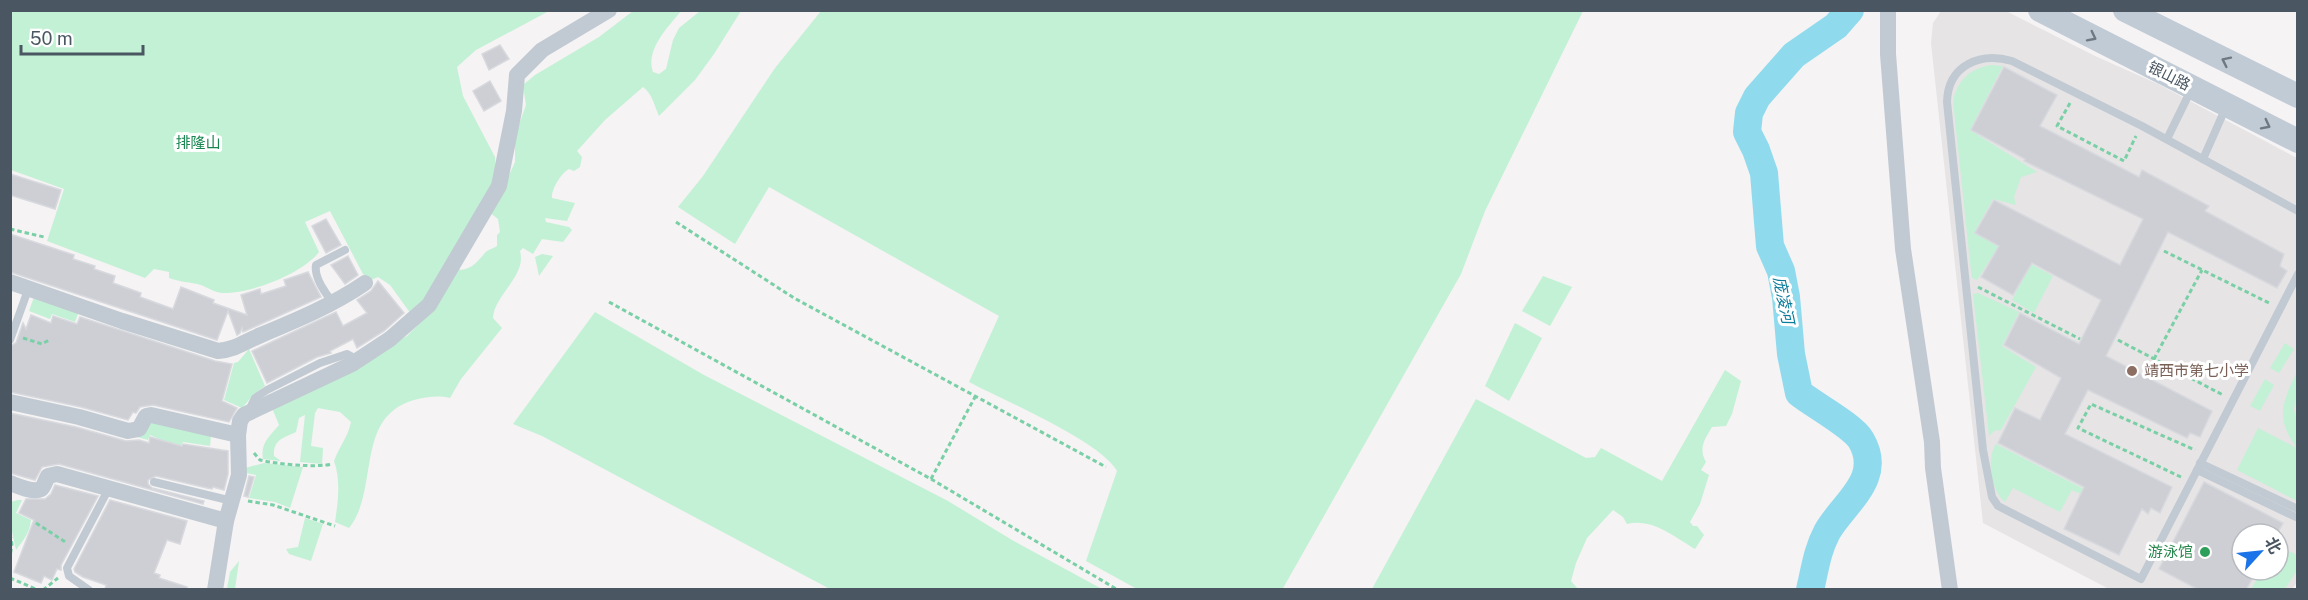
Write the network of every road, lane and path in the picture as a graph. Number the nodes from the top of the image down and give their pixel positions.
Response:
1 (609, 10) edge
2 (1888, 10) edge
3 (2040, 10) edge
4 (2125, 10) edge
5 (2192, 87) junction
6 (2075, 93) junction
7 (2298, 96) edge
8 (2227, 105) junction
9 (2142, 126) junction
10 (2167, 139) junction
11 (2298, 141) edge
12 (2203, 159) junction
13 (2298, 211) edge
14 (676, 222) dead end
15 (10, 229) edge
16 (44, 237) dead end
17 (345, 250) dead end
18 (2164, 251) dead end
19 (2202, 270) junction
20 (2298, 274) edge
21 (10, 282) edge
22 (365, 283) dead end
23 (1967, 285) junction
24 (29, 287) junction
25 (609, 302) dead end
26 (333, 303) junction
27 (2279, 309) junction
28 (11, 338) edge
29 (2080, 339) dead end
30 (49, 340) dead end
31 (2118, 340) dead end
32 (2154, 359) junction
33 (975, 397) junction
34 (2234, 399) junction
35 (10, 402) edge
36 (238, 440) junction
37 (2205, 454) junction
38 (332, 464) dead end
39 (2198, 466) junction
40 (1106, 467) dead end
41 (931, 479) junction
42 (154, 482) dead end
43 (10, 483) edge
44 (2190, 483) junction
45 (109, 488) junction
46 (232, 501) junction
47 (2298, 509) edge
48 (2298, 518) edge
49 (226, 521) junction
50 (36, 523) dead end
51 (335, 526) dead end
52 (10, 534) edge
53 (78, 544) junction
54 (10, 557) edge
55 (67, 568) junction
56 (10, 578) edge
57 (38, 590) edge
58 (43, 590) edge
59 (89, 590) edge
60 (215, 590) edge
61 (1118, 590) edge
62 (1950, 590) edge

1 - 36 street
2 - 62 street
3 -> 5 main road, 银山路
7 -> 4 main road
5 - 8 main road, 银山路
5 - 10 lane
6 - 9 lane
6 - 9 path
6 - 23 lane
8 -> 11 main road, 银山路
8 - 12 lane
9 - 10 lane
10 - 12 lane
12 - 13 lane
14 - 33 path
15 - 16 path
17 - 26 lane
18 - 19 path
19 - 27 path
19 - 32 path
20 - 27 lane
21 - 24 street
22 - 26 street
23 - 29 path
23 - 44 lane
24 - 26 street
24 - 28 lane
25 - 41 path
27 - 34 lane
28 - 30 path
31 - 32 path
32 - 34 path
33 - 40 path
33 - 41 path
34 - 37 lane
35 - 36 street
36 - 38 path
36 - 46 street
37 - 39 lane
37 - 44 path
39 - 44 lane
39 - 47 lane
39 - 48 lane
41 - 61 path
42 - 46 lane
43 - 45 street
45 - 49 street
45 - 53 lane
46 - 49 street
46 - 51 path
49 - 60 street
50 - 53 path
52 - 54 path
53 - 55 lane
55 - 58 path
55 - 59 lane
56 - 57 path

